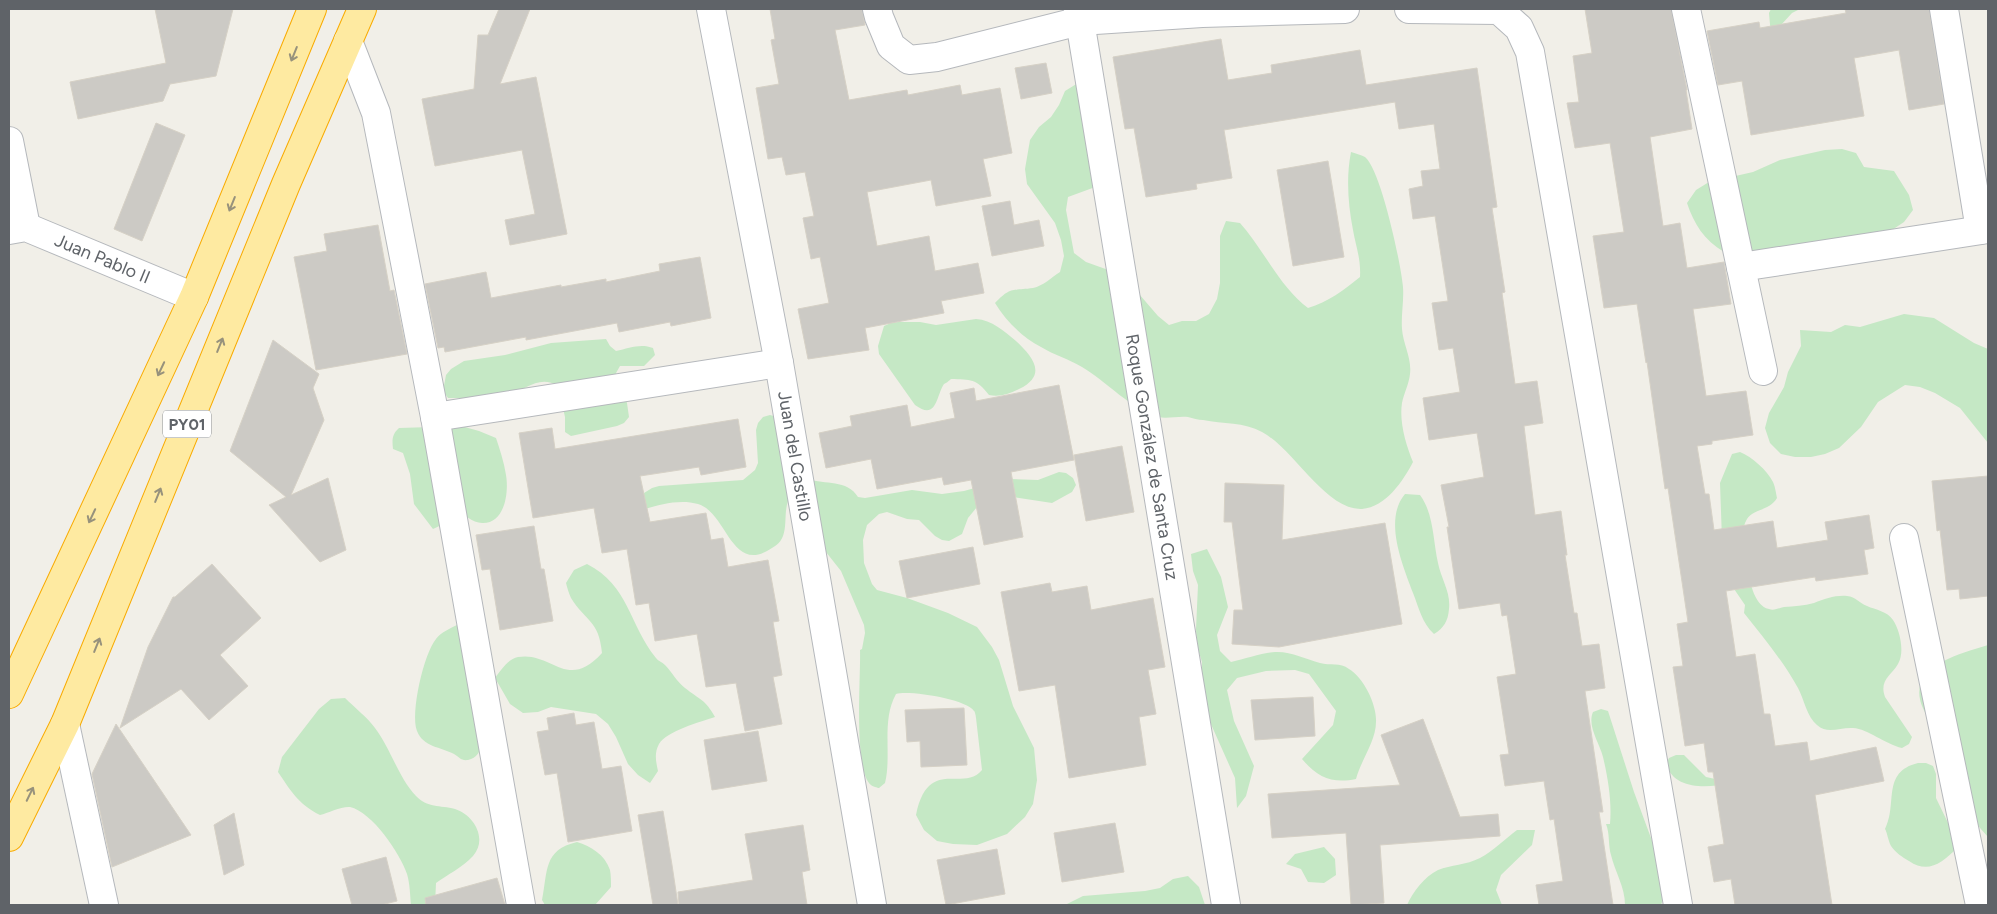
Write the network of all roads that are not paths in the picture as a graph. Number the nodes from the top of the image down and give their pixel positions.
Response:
1 (312, 9) edge
2 (362, 9) edge
3 (711, 9) edge
4 (877, 9) edge
5 (1345, 9) edge
6 (1409, 9) edge
7 (1499, 9) edge
8 (1686, 9) edge
9 (1944, 9) edge
10 (1079, 15) edge
11 (348, 41) junction
12 (9, 141) edge
13 (17, 229) edge
14 (1984, 230) edge
15 (1741, 267) junction
16 (194, 297) junction
17 (779, 363) junction
18 (1763, 371) dead end
19 (435, 417) junction
20 (1904, 538) dead end
21 (9, 694) edge
22 (65, 724) junction
23 (9, 837) edge
24 (104, 905) edge
25 (521, 905) edge
26 (872, 905) edge
27 (1226, 905) edge
28 (1678, 905) edge
29 (1980, 905) edge

1 -> 16 highway, PY01
2 - 11 highway, PY01
3 - 17 street, Juan del Castillo
4 - 10 street
5 - 10 street
6 - 7 street
7 - 28 street
8 - 15 street
9 - 14 street
10 - 27 street, Roque González de Santa Cruz
11 - 19 street
22 -> 11 highway, PY01
12 - 13 street
13 - 16 street, Juan Pablo II
14 - 15 street
15 - 18 street
16 -> 21 highway, PY01
17 - 19 street
17 - 26 street, Juan del Castillo
19 - 25 street
20 - 29 street
23 -> 22 highway, PY01
22 - 24 street

